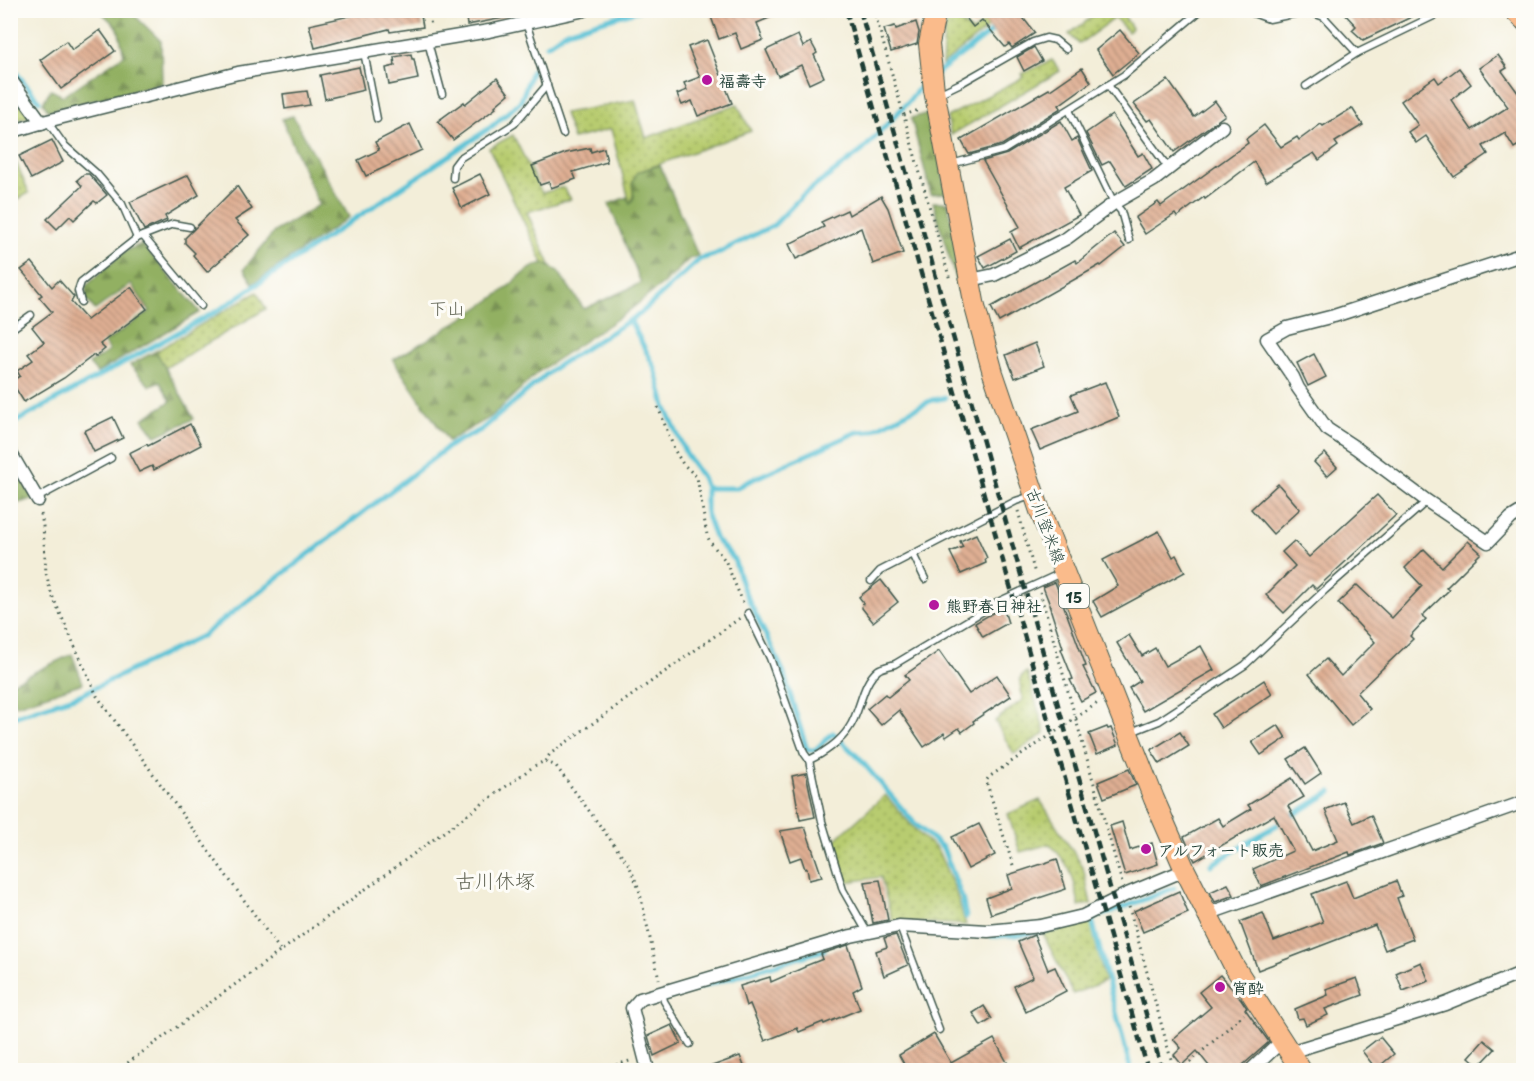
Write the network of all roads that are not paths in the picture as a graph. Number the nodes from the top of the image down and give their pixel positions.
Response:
1 (585, 10) edge
2 (936, 10) edge
3 (1202, 10) edge
4 (1245, 10) edge
5 (1446, 10) edge
6 (1514, 10) edge
7 (1524, 20) edge
8 (526, 23) junction
9 (428, 42) junction
10 (1066, 49) dead end
11 (364, 52) junction
12 (1357, 53) junction
13 (10, 79) edge
14 (547, 85) junction
15 (1108, 85) junction
16 (1306, 86) dead end
17 (934, 93) junction
18 (442, 94) dead end
19 (1069, 110) junction
20 (378, 119) dead end
21 (45, 122) junction
22 (1222, 127) dead end
23 (10, 132) edge
24 (563, 134) dead end
25 (948, 165) junction
26 (1169, 169) junction
27 (453, 178) dead end
28 (1114, 203) junction
29 (190, 227) dead end
30 (140, 237) junction
31 (1129, 240) dead end
32 (1524, 254) edge
33 (970, 280) junction
34 (81, 302) dead end
35 (201, 306) dead end
36 (31, 315) dead end
37 (10, 330) edge
38 (10, 452) edge
39 (111, 458) dead end
40 (1035, 495) junction
41 (37, 499) joint
42 (1427, 501) junction
43 (1524, 510) edge
44 (913, 554) junction
45 (1065, 572) junction
46 (925, 579) dead end
47 (871, 581) dead end
48 (747, 613) road end
49 (1129, 733) junction
50 (809, 760) junction
51 (1524, 802) edge
52 (1185, 870) junction
53 (1207, 914) junction
54 (899, 926) junction
55 (867, 932) junction
56 (1524, 972) edge
57 (663, 996) junction
58 (939, 1030) dead end
59 (690, 1044) dead end
60 (1286, 1046) junction
61 (648, 1071) edge
62 (1251, 1071) edge
63 (1301, 1071) edge

1 - 8 street
2 - 17 main road, 古川登米線 / 15
3 - 15 lane
4 - 12 lane
5 - 12 lane
6 - 7 main road
8 - 9 street
8 - 14 lane
9 - 11 street
9 - 18 lane
10 - 17 lane
11 - 20 lane
11 - 21 street
12 - 16 lane
13 - 21 street
14 - 24 lane
14 - 27 lane
15 - 19 lane
15 - 26 lane
17 - 25 main road, 古川登米線 / 15
19 - 25 lane
19 - 28 lane
21 - 23 street
21 - 30 lane
22 - 26 street
25 - 33 main road, 古川登米線 / 15
26 - 28 street
28 - 31 lane
28 - 33 street
29 - 30 lane
30 - 34 lane
30 - 35 lane
32 - 42 street
33 - 40 main road, 古川登米線 / 15
36 - 37 lane
38 - 41 street
39 - 41 lane
40 - 44 lane
40 - 45 main road, 古川登米線 / 15
42 - 43 street
42 - 49 lane
44 - 46 lane
44 - 47 lane
45 - 49 main road, 古川登米線 / 15
45 - 50 lane
48 - 50 lane
49 - 52 main road, 古川登米線 / 15
50 - 55 lane
51 - 53 street
52 - 53 main road, 古川登米線 / 15
52 - 54 street
53 - 60 main road, 古川登米線 / 15
54 - 55 street
54 - 58 lane
55 - 57 street
56 - 60 street
57 - 59 lane
57 - 61 street
60 - 62 street
60 - 63 main road, 古川登米線 / 15

